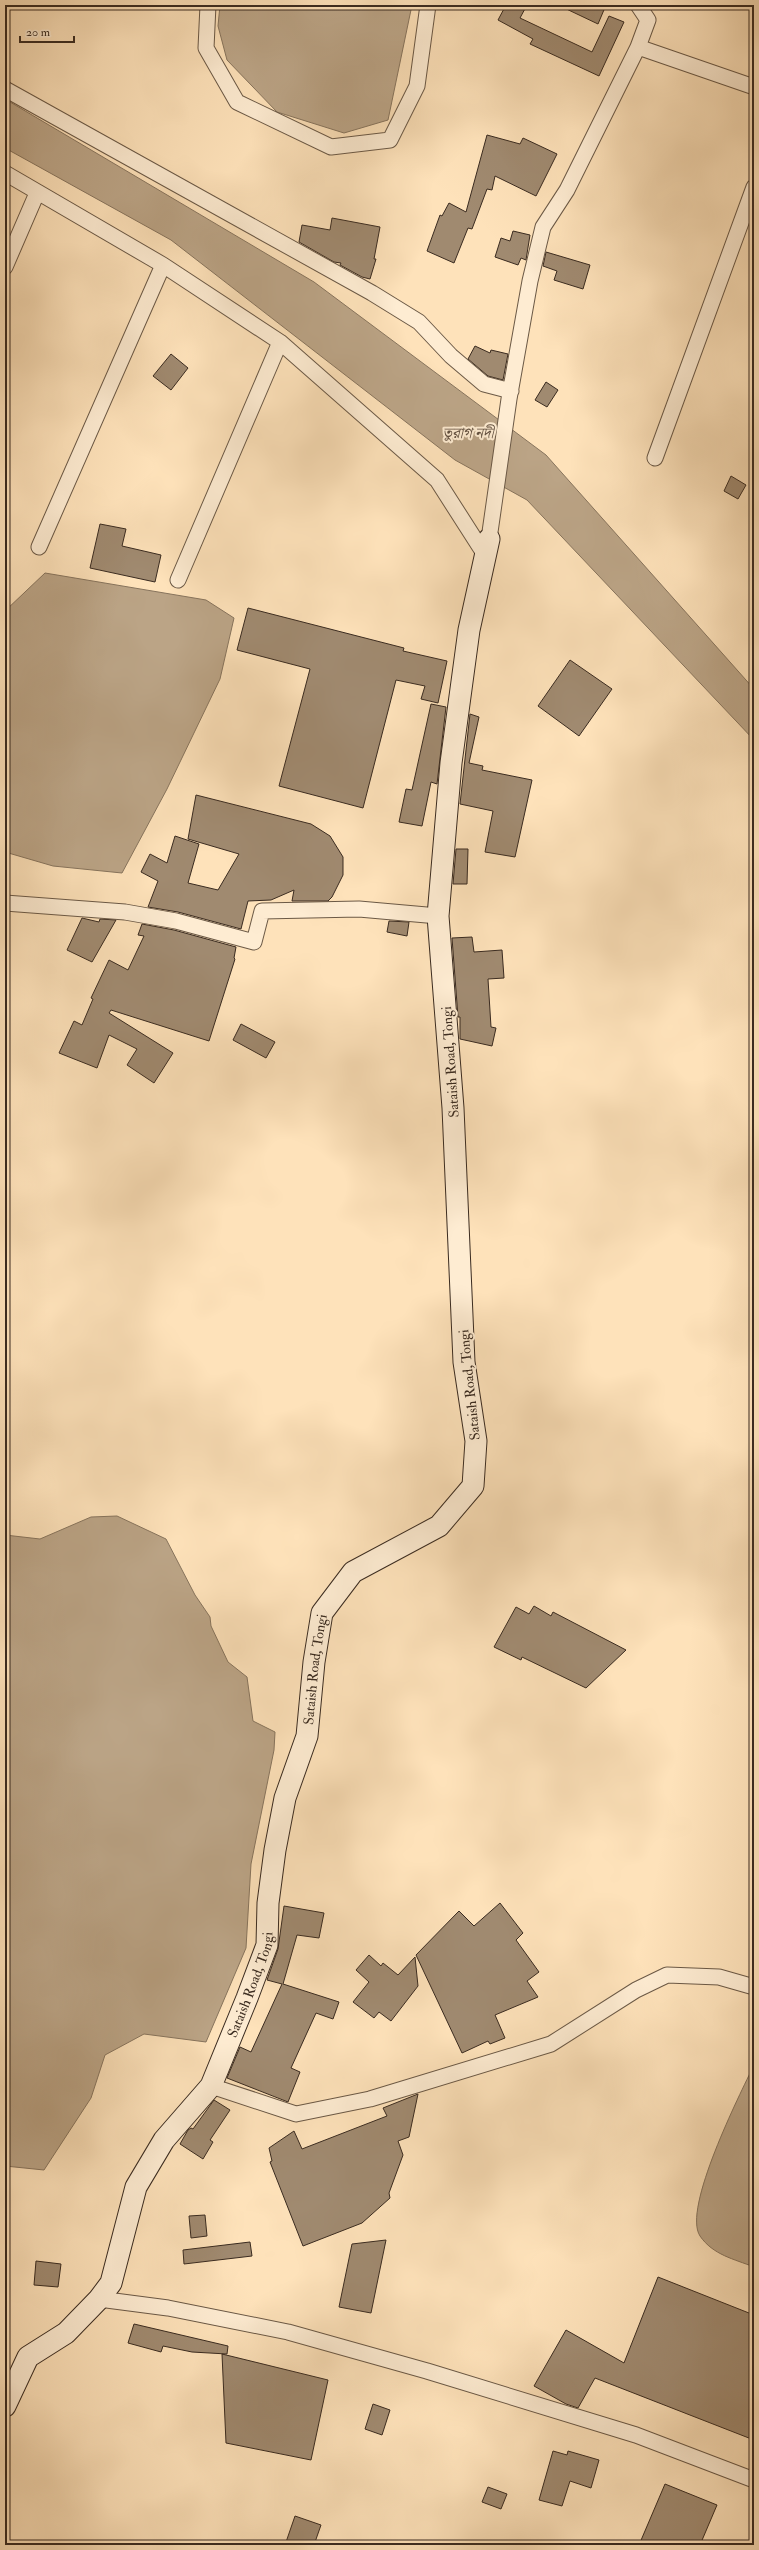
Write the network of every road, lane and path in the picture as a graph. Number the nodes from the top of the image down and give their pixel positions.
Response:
1 (208, 5) edge
2 (428, 5) edge
3 (638, 5) edge
4 (638, 47) junction
5 (754, 87) edge
6 (5, 89) edge
7 (5, 173) edge
8 (754, 187) edge
9 (37, 193) junction
10 (163, 265) junction
11 (5, 267) edge
12 (280, 342) junction
13 (510, 395) junction
14 (656, 458) dead end
15 (39, 547) dead end
16 (487, 547) junction
17 (178, 580) dead end
18 (5, 903) edge
19 (438, 916) junction
20 (754, 1987) edge
21 (212, 2086) junction
22 (99, 2299) junction
23 (5, 2406) edge
24 (754, 2480) edge

1 - 2 street
3 - 4 street
4 - 5 street
4 - 13 street
6 - 13 street
7 - 9 street
8 - 14 street
9 - 10 street
9 - 11 street
10 - 12 street
10 - 15 street
12 - 16 street
12 - 17 street
13 - 16 street
16 - 19 street, Sataish Road, Tongi
18 - 19 street
19 - 21 street, Sataish Road, Tongi
20 - 21 street
21 - 22 street, Sataish Road, Tongi
22 - 23 street, Sataish Road, Tongi
22 - 24 street

